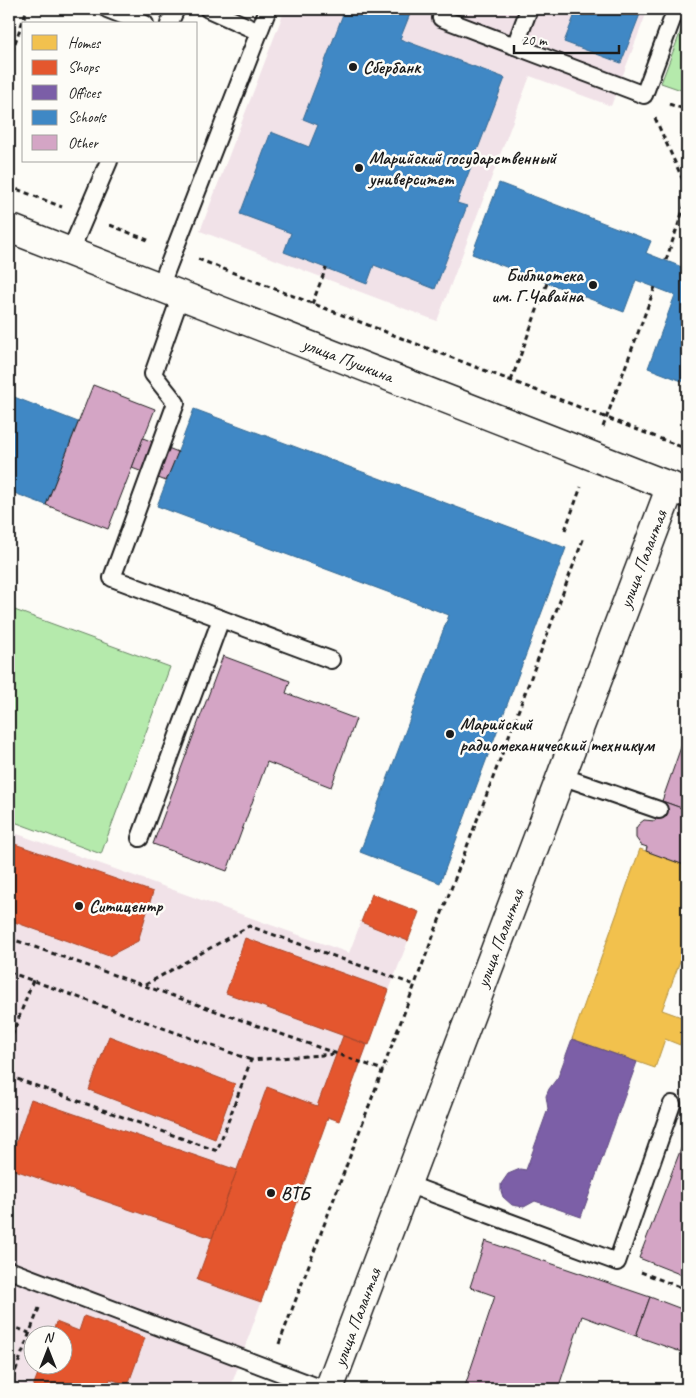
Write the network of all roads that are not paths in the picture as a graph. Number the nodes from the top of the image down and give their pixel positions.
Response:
1 (107, 9) edge
2 (176, 9) edge
3 (208, 9) edge
4 (268, 9) edge
5 (445, 9) edge
6 (529, 9) edge
7 (676, 9) edge
8 (140, 22) edge
9 (171, 22) edge
10 (259, 32) junction
11 (515, 46) junction
12 (109, 162) edge
13 (9, 228) edge
14 (70, 252) junction
15 (171, 291) junction
16 (679, 490) edge
17 (221, 619) junction
18 (330, 660) dead end
19 (561, 776) junction
20 (659, 810) dead end
21 (140, 838) dead end
22 (672, 1104) dead end
23 (407, 1184) junction
24 (9, 1270) edge
25 (323, 1389) edge
26 (329, 1389) edge

1 - 8 lane
2 - 9 lane
3 - 10 lane
4 - 10 lane
5 - 11 lane
6 - 11 lane
7 - 11 lane
10 - 15 lane
12 - 14 lane
13 - 14 street, улица Пушкина
14 - 15 street, улица Пушкина
15 - 16 street, улица Пушкина
15 - 17 lane
16 - 19 street, улица Палантая
17 - 18 lane
17 - 21 lane
19 - 20 lane
19 - 23 street, улица Палантая
22 - 23 lane
23 - 26 street, улица Палантая
24 - 25 lane

